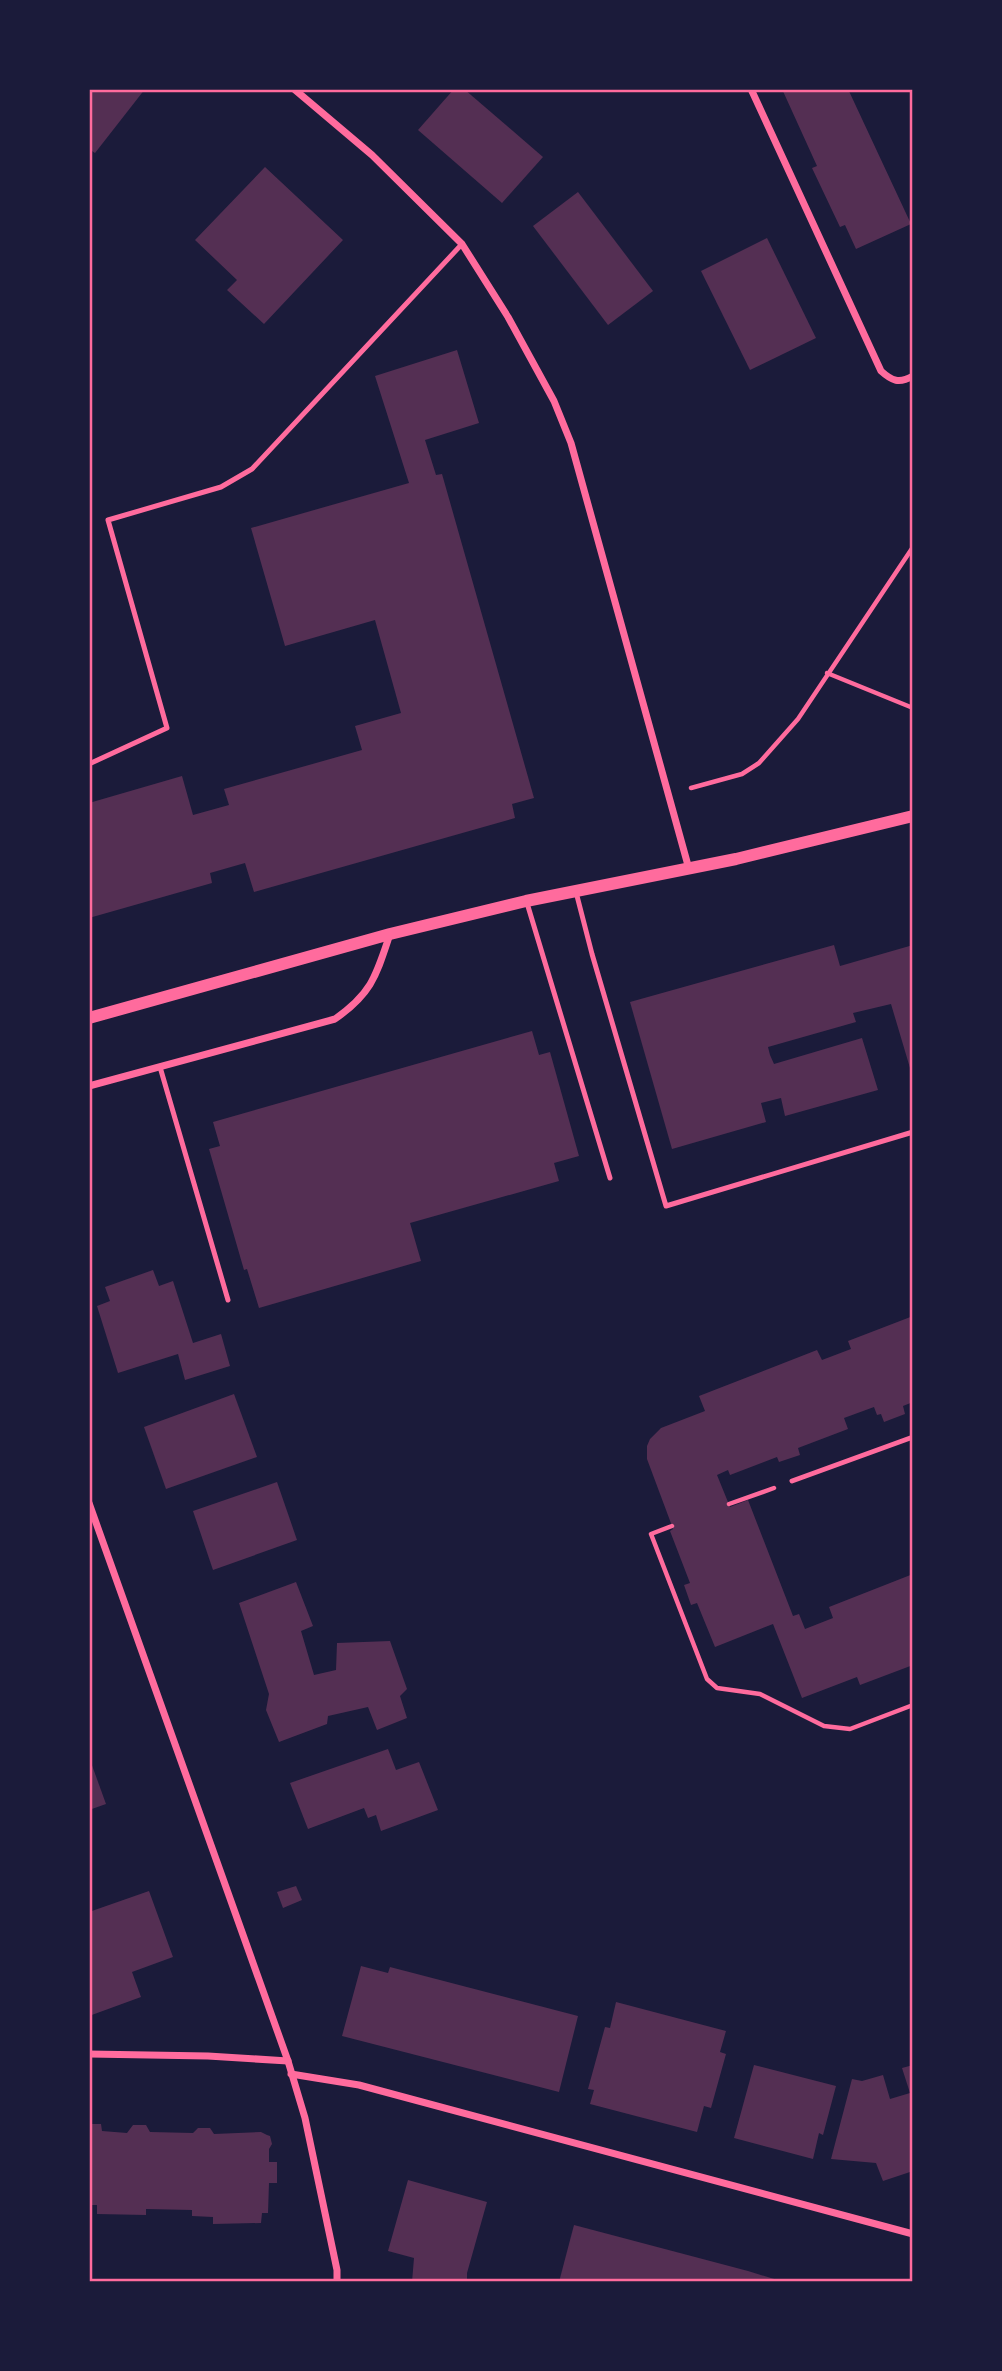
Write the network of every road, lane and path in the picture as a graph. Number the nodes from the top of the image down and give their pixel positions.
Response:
1 (294, 89) edge
2 (751, 89) edge
3 (462, 244) junction
4 (913, 376) edge
5 (913, 547) edge
6 (828, 673) junction
7 (913, 708) edge
8 (89, 764) edge
9 (669, 794) junction
10 (913, 816) edge
11 (689, 869) junction
12 (576, 889) junction
13 (526, 901) junction
14 (390, 934) junction
15 (89, 1018) edge
16 (160, 1067) junction
17 (89, 1086) edge
18 (913, 1132) edge
19 (610, 1178) dead end
20 (228, 1300) dead end
21 (913, 1437) edge
22 (792, 1481) joint
23 (89, 1503) edge
24 (729, 1504) dead end
25 (672, 1525) dead end
26 (913, 1705) edge
27 (89, 2054) edge
28 (288, 2061) junction
29 (291, 2074) junction
30 (913, 2234) edge
31 (337, 2282) edge

1 - 3 street
2 - 4 street
3 - 8 lane
3 - 9 street
5 - 6 path
6 - 7 path
6 - 9 path
9 - 11 street
10 - 11 street
11 - 12 street
12 - 13 street
12 - 18 lane
13 - 14 street
13 - 19 lane
14 - 15 street
14 - 16 street
16 - 17 street
16 - 20 lane
21 - 22 lane
22 - 24 path
23 - 28 street
25 - 26 path
27 - 28 street
28 - 29 street
29 - 30 street
29 - 31 street

